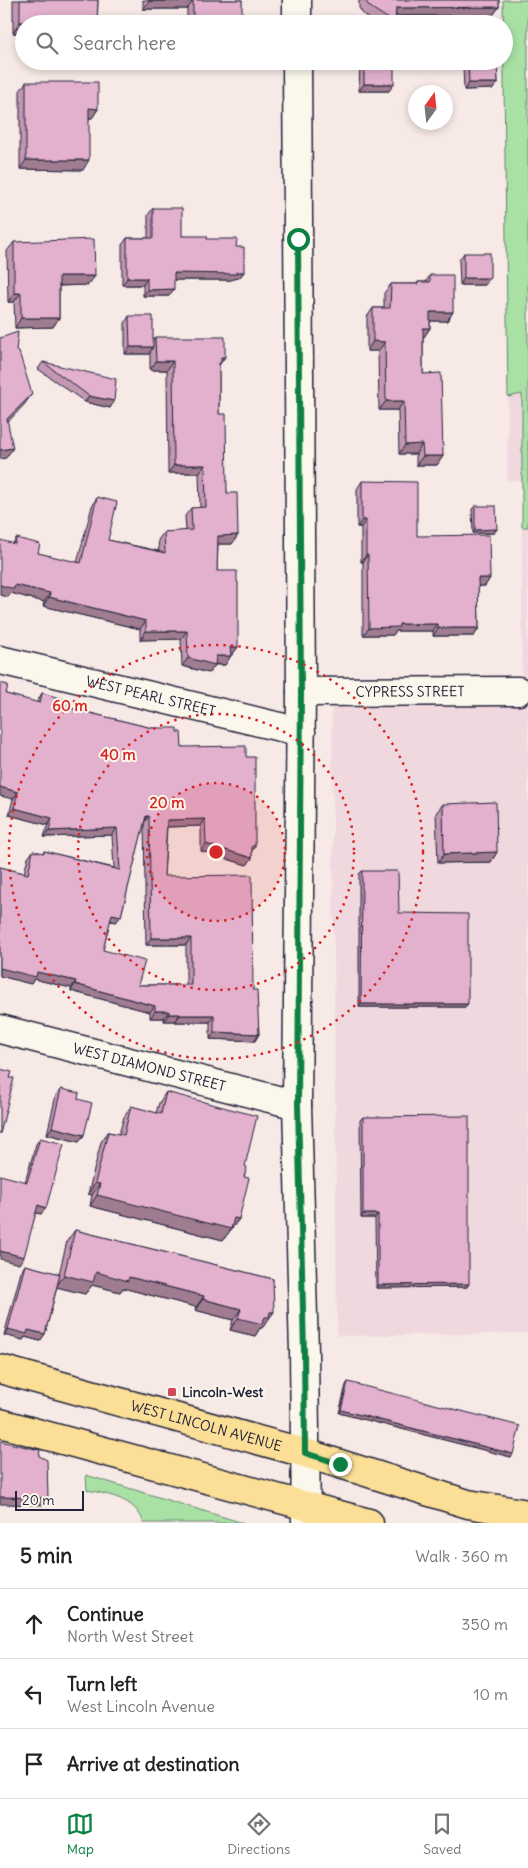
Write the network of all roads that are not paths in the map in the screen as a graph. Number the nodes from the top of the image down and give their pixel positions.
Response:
1 (297, 0) edge
2 (297, 15) edge
3 (297, 70) edge
4 (0, 660) edge
5 (518, 691) dead end
6 (301, 692) junction
7 (301, 732) junction
8 (0, 1029) edge
9 (298, 1105) junction
10 (0, 1369) edge
11 (0, 1423) edge
12 (305, 1453) junction
13 (528, 1514) edge
14 (306, 1515) edge
15 (369, 1523) edge

1 - 2 street
3 - 6 street
4 - 7 street, WEST PEARL STREET
5 - 6 street, CYPRESS STREET
6 - 7 street
7 - 9 street
8 - 9 street, WEST DIAMOND STREET
9 - 12 street
10 - 12 main road, WEST LINCOLN AVENUE
11 - 14 main road
12 - 13 main road, WEST LINCOLN AVENUE
12 - 14 street
14 - 15 main road

